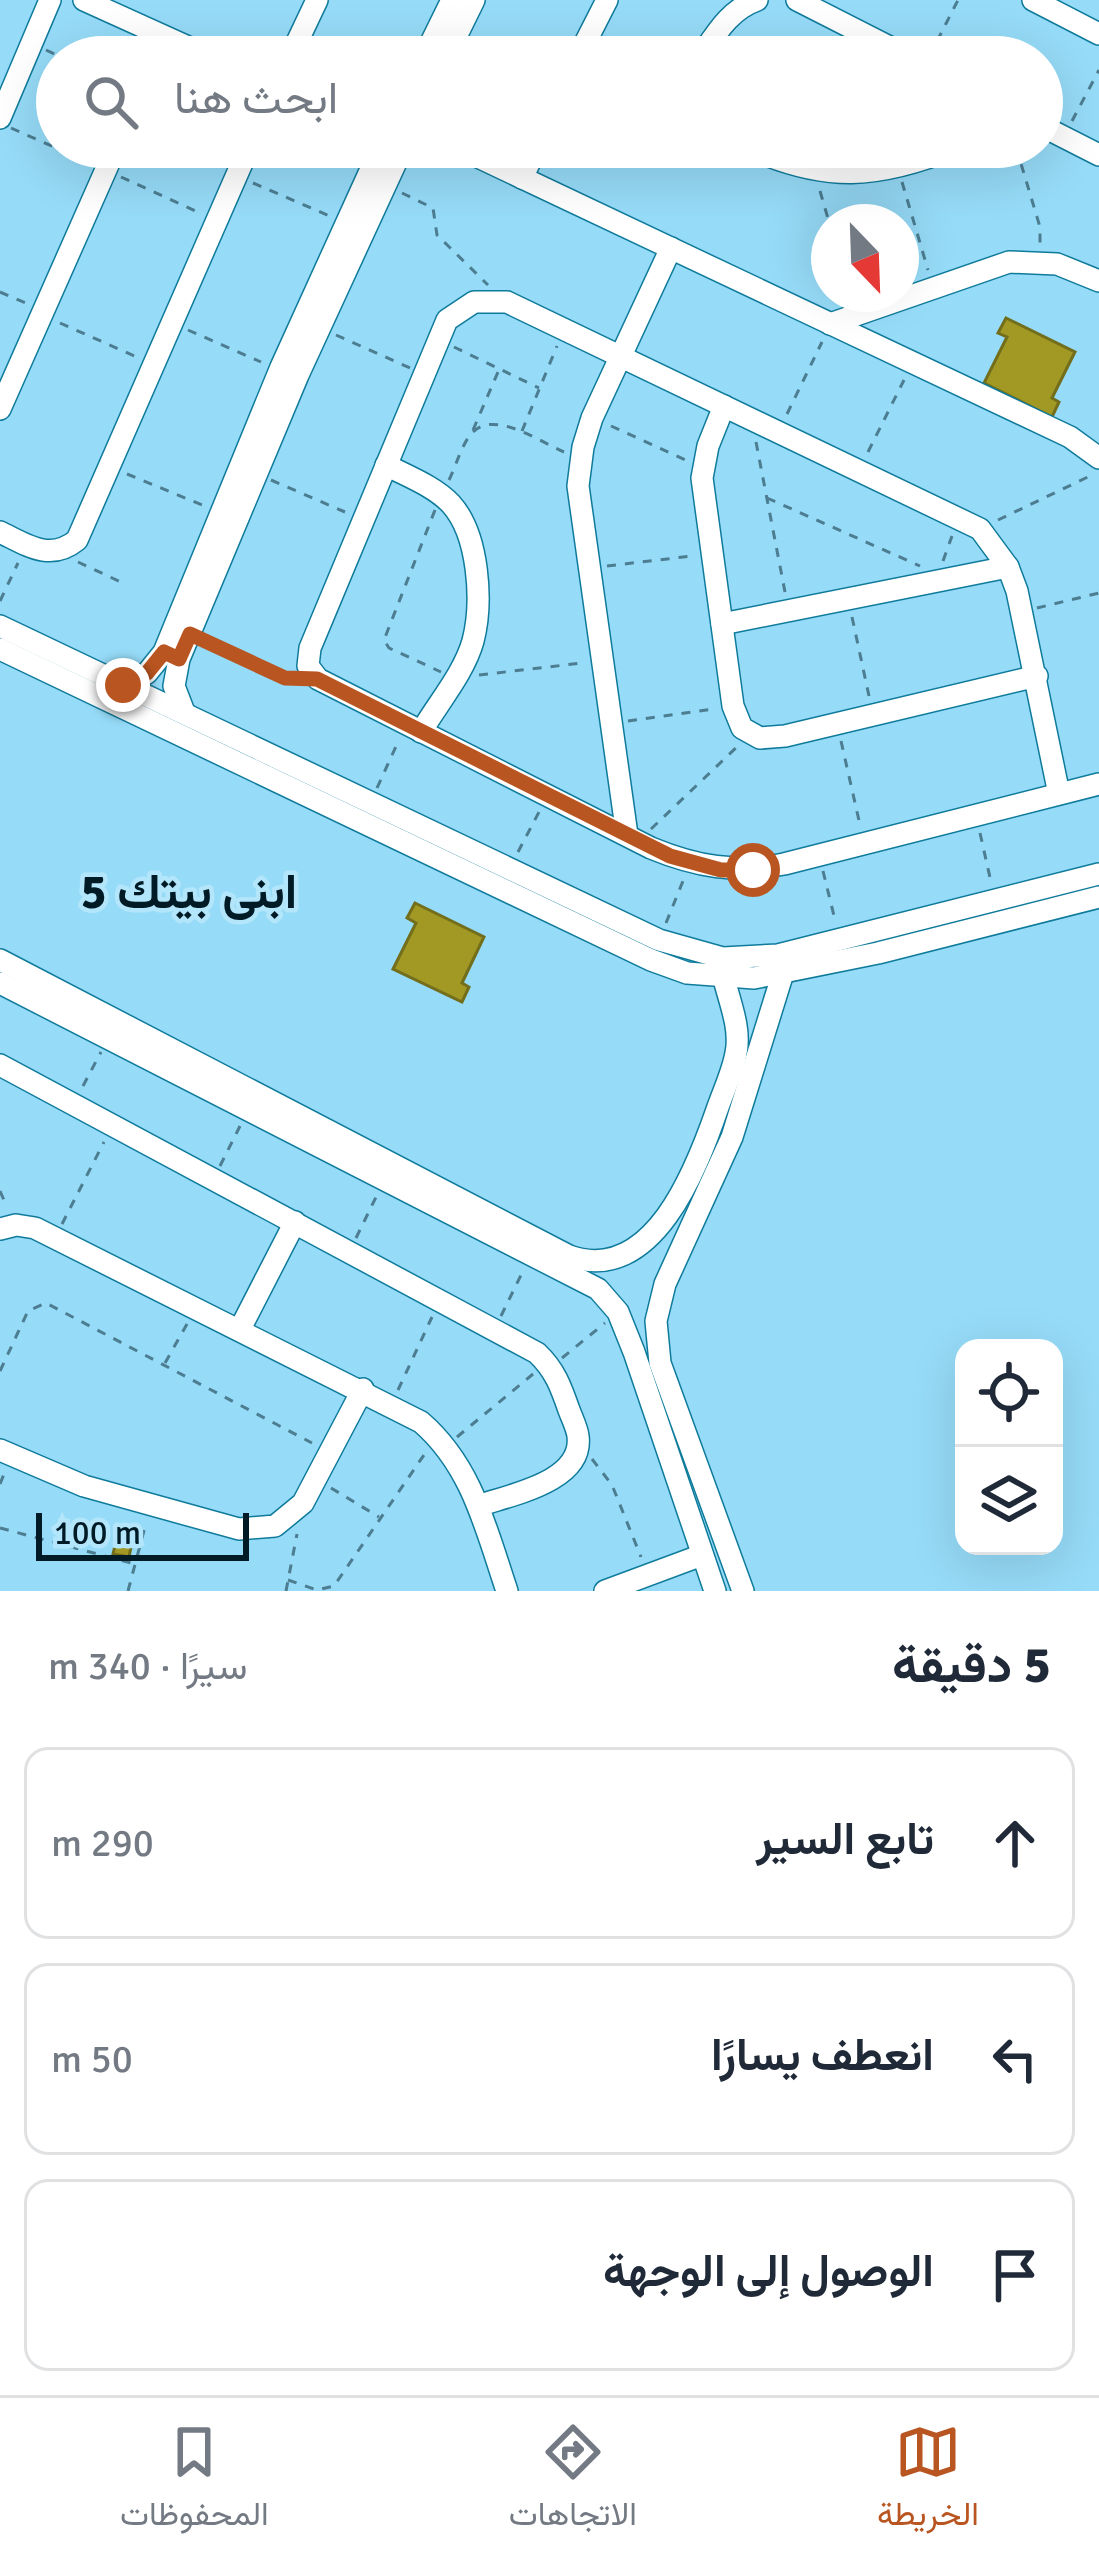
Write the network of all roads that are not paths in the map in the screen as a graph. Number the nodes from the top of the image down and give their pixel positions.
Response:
1 (50, 0) edge
2 (84, 0) edge
3 (317, 0) edge
4 (607, 0) edge
5 (757, 0) edge
6 (797, 0) edge
7 (1033, 0) edge
8 (460, 6) edge
9 (1099, 34) edge
10 (142, 36) edge
11 (300, 36) edge
12 (439, 36) edge
13 (452, 36) edge
14 (589, 36) edge
15 (715, 36) edge
16 (868, 36) edge
17 (0, 120) edge
18 (1063, 136) edge
19 (1099, 155) edge
20 (107, 168) edge
21 (240, 168) edge
22 (371, 168) edge
23 (392, 168) edge
24 (501, 168) edge
25 (527, 168) edge
26 (798, 168) edge
27 (901, 168) edge
28 (522, 178) junction
29 (671, 248) junction
30 (1099, 281) edge
31 (830, 324) junction
32 (620, 356) junction
33 (286, 371) junction
34 (724, 406) junction
35 (0, 409) edge
36 (1099, 458) edge
37 (386, 465) junction
38 (228, 510) junction
39 (0, 532) edge
40 (1008, 567) junction
41 (722, 625) junction
42 (0, 626) edge
43 (0, 650) edge
44 (171, 655) junction
45 (1036, 676) junction
46 (123, 685) junction
47 (184, 712) junction
48 (414, 728) junction
49 (1099, 784) edge
50 (1059, 794) junction
51 (633, 838) junction
52 (1099, 874) edge
53 (1099, 897) edge
54 (0, 960) edge
55 (783, 973) junction
56 (724, 979) junction
57 (0, 983) edge
58 (53, 999) junction
59 (0, 1065) edge
60 (672, 1209) junction
61 (695, 1219) junction
62 (295, 1222) junction
63 (0, 1229) edge
64 (579, 1269) junction
65 (240, 1329) junction
66 (645, 1348) junction
67 (362, 1389) junction
68 (0, 1450) edge
69 (478, 1507) junction
70 (702, 1555) junction
71 (508, 1591) edge
72 (605, 1591) edge
73 (716, 1591) edge
74 (742, 1591) edge

1 - 17 street
2 - 10 street
3 - 11 street
4 - 14 street
5 - 15 street
6 - 16 street
7 - 9 street
8 - 12 street
8 - 13 street
18 - 19 street
20 - 35 street
21 - 39 street
22 - 33 street
23 - 33 street
24 - 28 street
25 - 28 street
26 - 27 street
28 - 29 street
29 - 31 street
29 - 32 street
30 - 31 street
31 - 36 street
32 - 34 street
32 - 37 street
32 - 51 street
33 - 38 street
33 - 38 street
34 - 40 street
34 - 41 street
37 - 48 street
37 - 48 street
38 - 44 street
38 - 44 street
40 - 41 street
40 - 45 street
41 - 45 street
42 - 46 street
43 - 56 street
44 - 46 street
44 - 47 street
45 - 50 street
46 - 47 street
47 - 52 street
48 - 51 street
49 - 50 street
50 - 51 street
53 - 55 street
54 - 58 street
55 - 56 street
55 - 61 street
56 - 60 street
57 - 58 street
58 - 64 street
58 - 64 street
59 - 62 street
60 - 61 street
60 - 64 street
61 - 66 street
62 - 65 street
62 - 69 street
63 - 65 street
64 - 66 street
65 - 67 street
66 - 70 street
66 - 74 street
67 - 68 street
67 - 69 street
69 - 71 street
70 - 72 street
70 - 73 street

